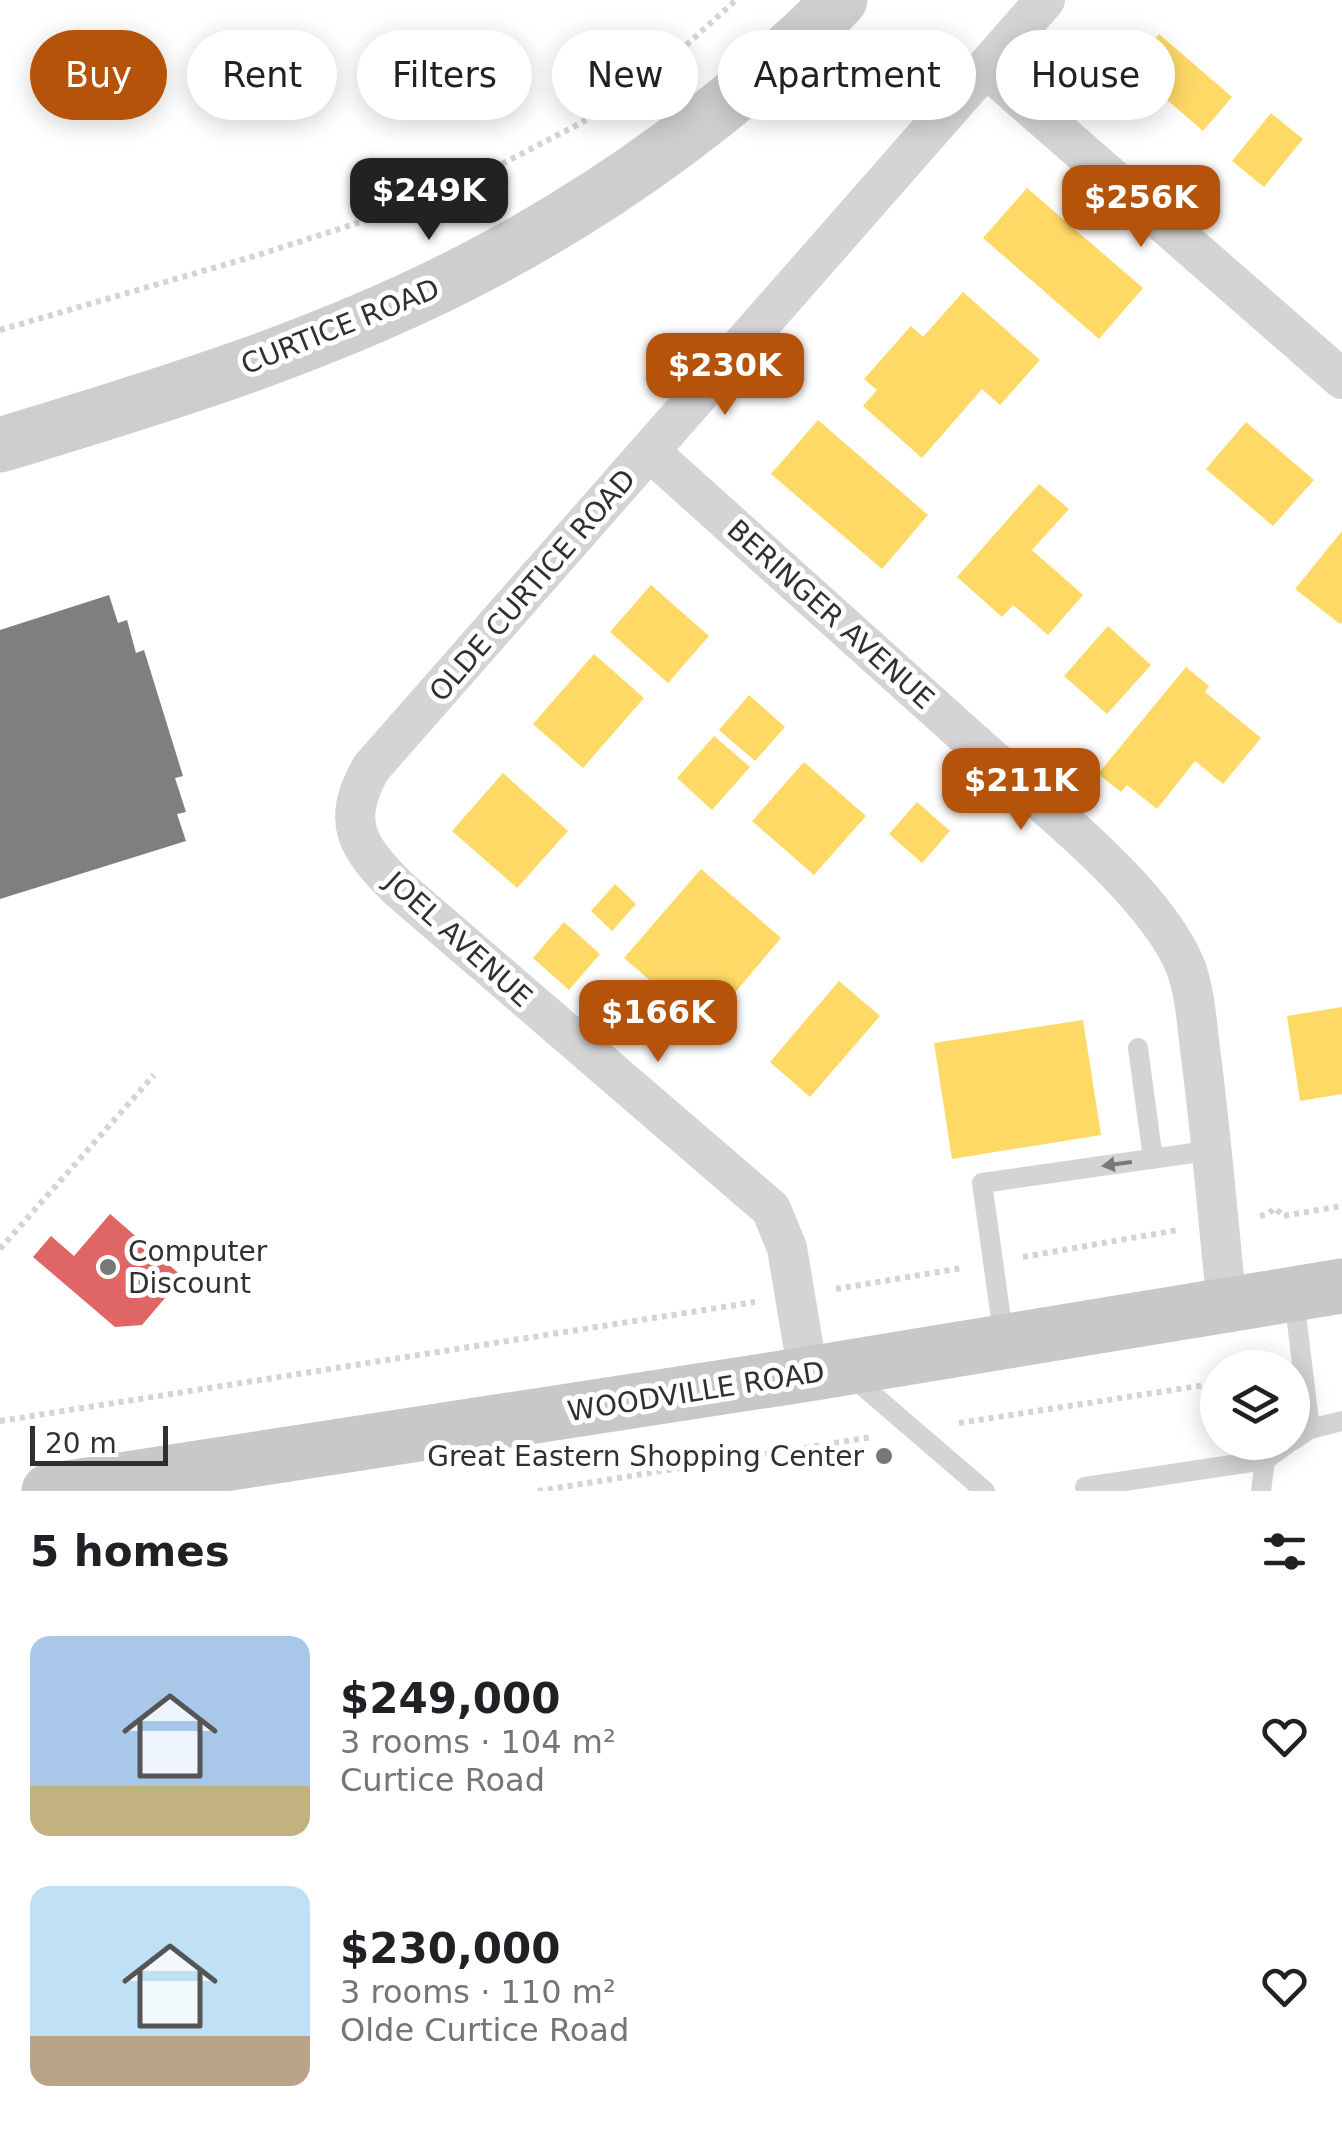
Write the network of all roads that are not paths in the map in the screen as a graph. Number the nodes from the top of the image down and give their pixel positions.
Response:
1 (840, 0) edge
2 (1045, 0) edge
3 (986, 68) junction
4 (1342, 379) edge
5 (0, 445) edge
6 (649, 451) junction
7 (354, 820) joint
8 (1138, 1048) dead end
9 (1214, 1150) junction
10 (1153, 1159) junction
11 (1318, 1290) edge
12 (1228, 1305) junction
13 (1004, 1342) junction
14 (1310, 1350) edge
15 (825, 1371) junction
16 (1342, 1421) edge
17 (1310, 1433) edge
18 (1264, 1460) joint
19 (222, 1478) edge
20 (1086, 1488) dead end
21 (49, 1491) edge
22 (984, 1491) edge
23 (1261, 1491) edge

1 - 5 street, CURTICE ROAD
2 - 3 street, OLDE CURTICE ROAD
3 - 4 street
3 - 6 street, OLDE CURTICE ROAD
6 - 7 street, OLDE CURTICE ROAD
6 - 9 street, BERINGER AVENUE
7 - 15 street, JOEL AVENUE
8 - 10 lane
9 - 10 lane
9 - 12 street, BERINGER AVENUE
10 -> 13 lane
11 - 12 main road, WOODVILLE ROAD
11 - 14 lane
12 - 13 main road, WOODVILLE ROAD
13 - 15 main road, WOODVILLE ROAD
15 - 19 main road, WOODVILLE ROAD
15 - 22 lane
16 - 17 lane
18 - 20 lane
18 - 23 lane
19 - 21 main road, WOODVILLE ROAD

